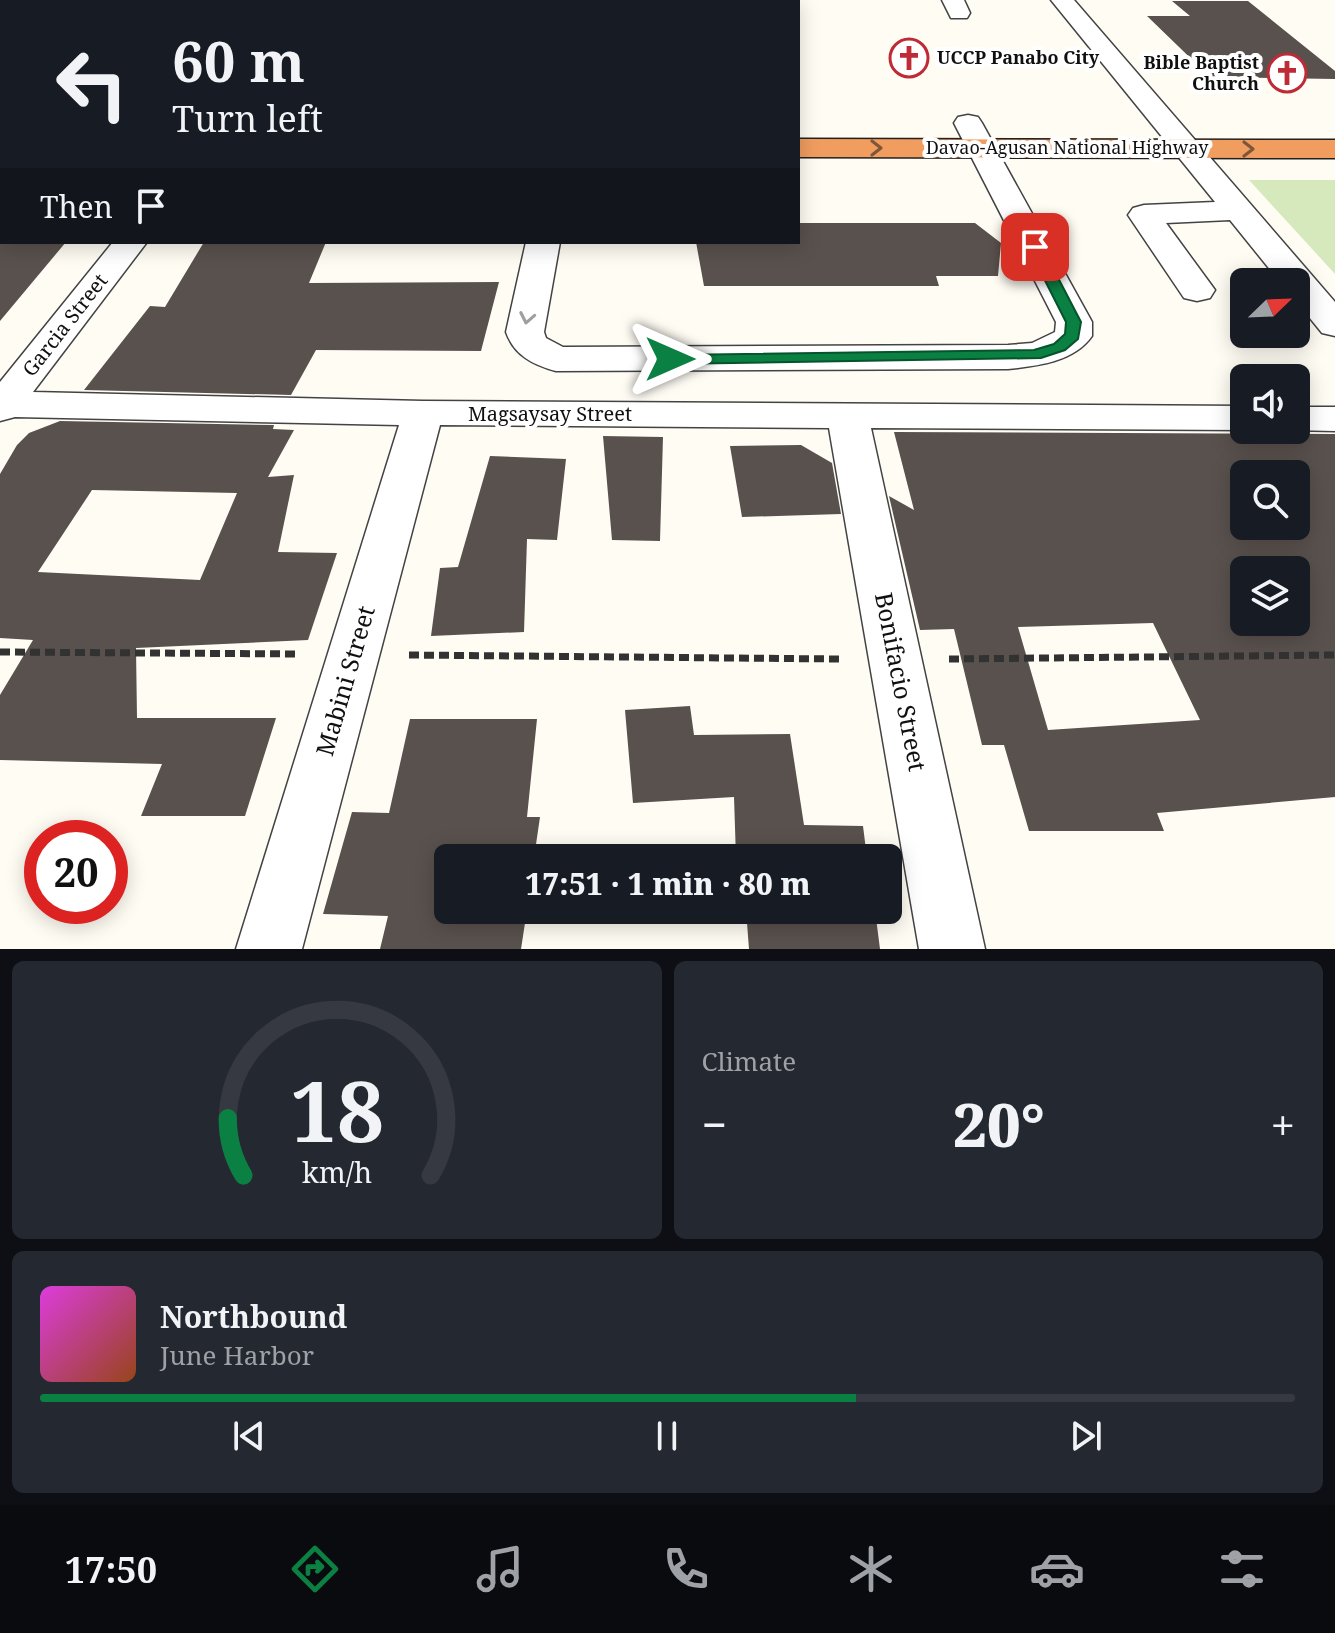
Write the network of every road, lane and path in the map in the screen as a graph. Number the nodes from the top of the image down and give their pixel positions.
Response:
1 (1062, 0) edge
2 (800, 123) edge
3 (1165, 123) junction
4 (1335, 123) edge
5 (975, 135) junction
6 (800, 148) edge
7 (1187, 149) junction
8 (1335, 149) edge
9 (1238, 210) junction
10 (128, 244) edge
11 (543, 244) edge
12 (1197, 290) dead end
13 (1335, 325) edge
14 (1, 406) edge
15 (423, 413) junction
16 (848, 416) junction
17 (1230, 418) edge
18 (1310, 419) edge
19 (1335, 419) edge
20 (0, 652) edge
21 (354, 655) junction
22 (1335, 655) edge
23 (896, 659) junction
24 (269, 949) edge
25 (952, 949) edge

1 - 3 street
2 - 5 highway, Davao-Agusan National Highway
3 - 4 highway, Davao-Agusan National Highway
3 - 5 highway, Davao-Agusan National Highway
3 - 7 street
6 -> 5 highway, Davao-Agusan National Highway
5 - 7 highway, Davao-Agusan National Highway
11 -> 5 street
7 -> 8 highway, Davao-Agusan National Highway
7 - 9 street
9 - 12 street
9 - 13 street
10 - 14 street, Garcia Street
14 - 15 street, Magsaysay Street
15 - 16 street, Magsaysay Street
15 - 21 street, Mabini Street
16 - 17 street, Magsaysay Street
16 - 23 street, Bonifacio Street
18 - 19 street
20 - 21 path
21 - 23 path
21 - 24 street, Mabini Street
22 - 23 path
23 - 25 street, Bonifacio Street

